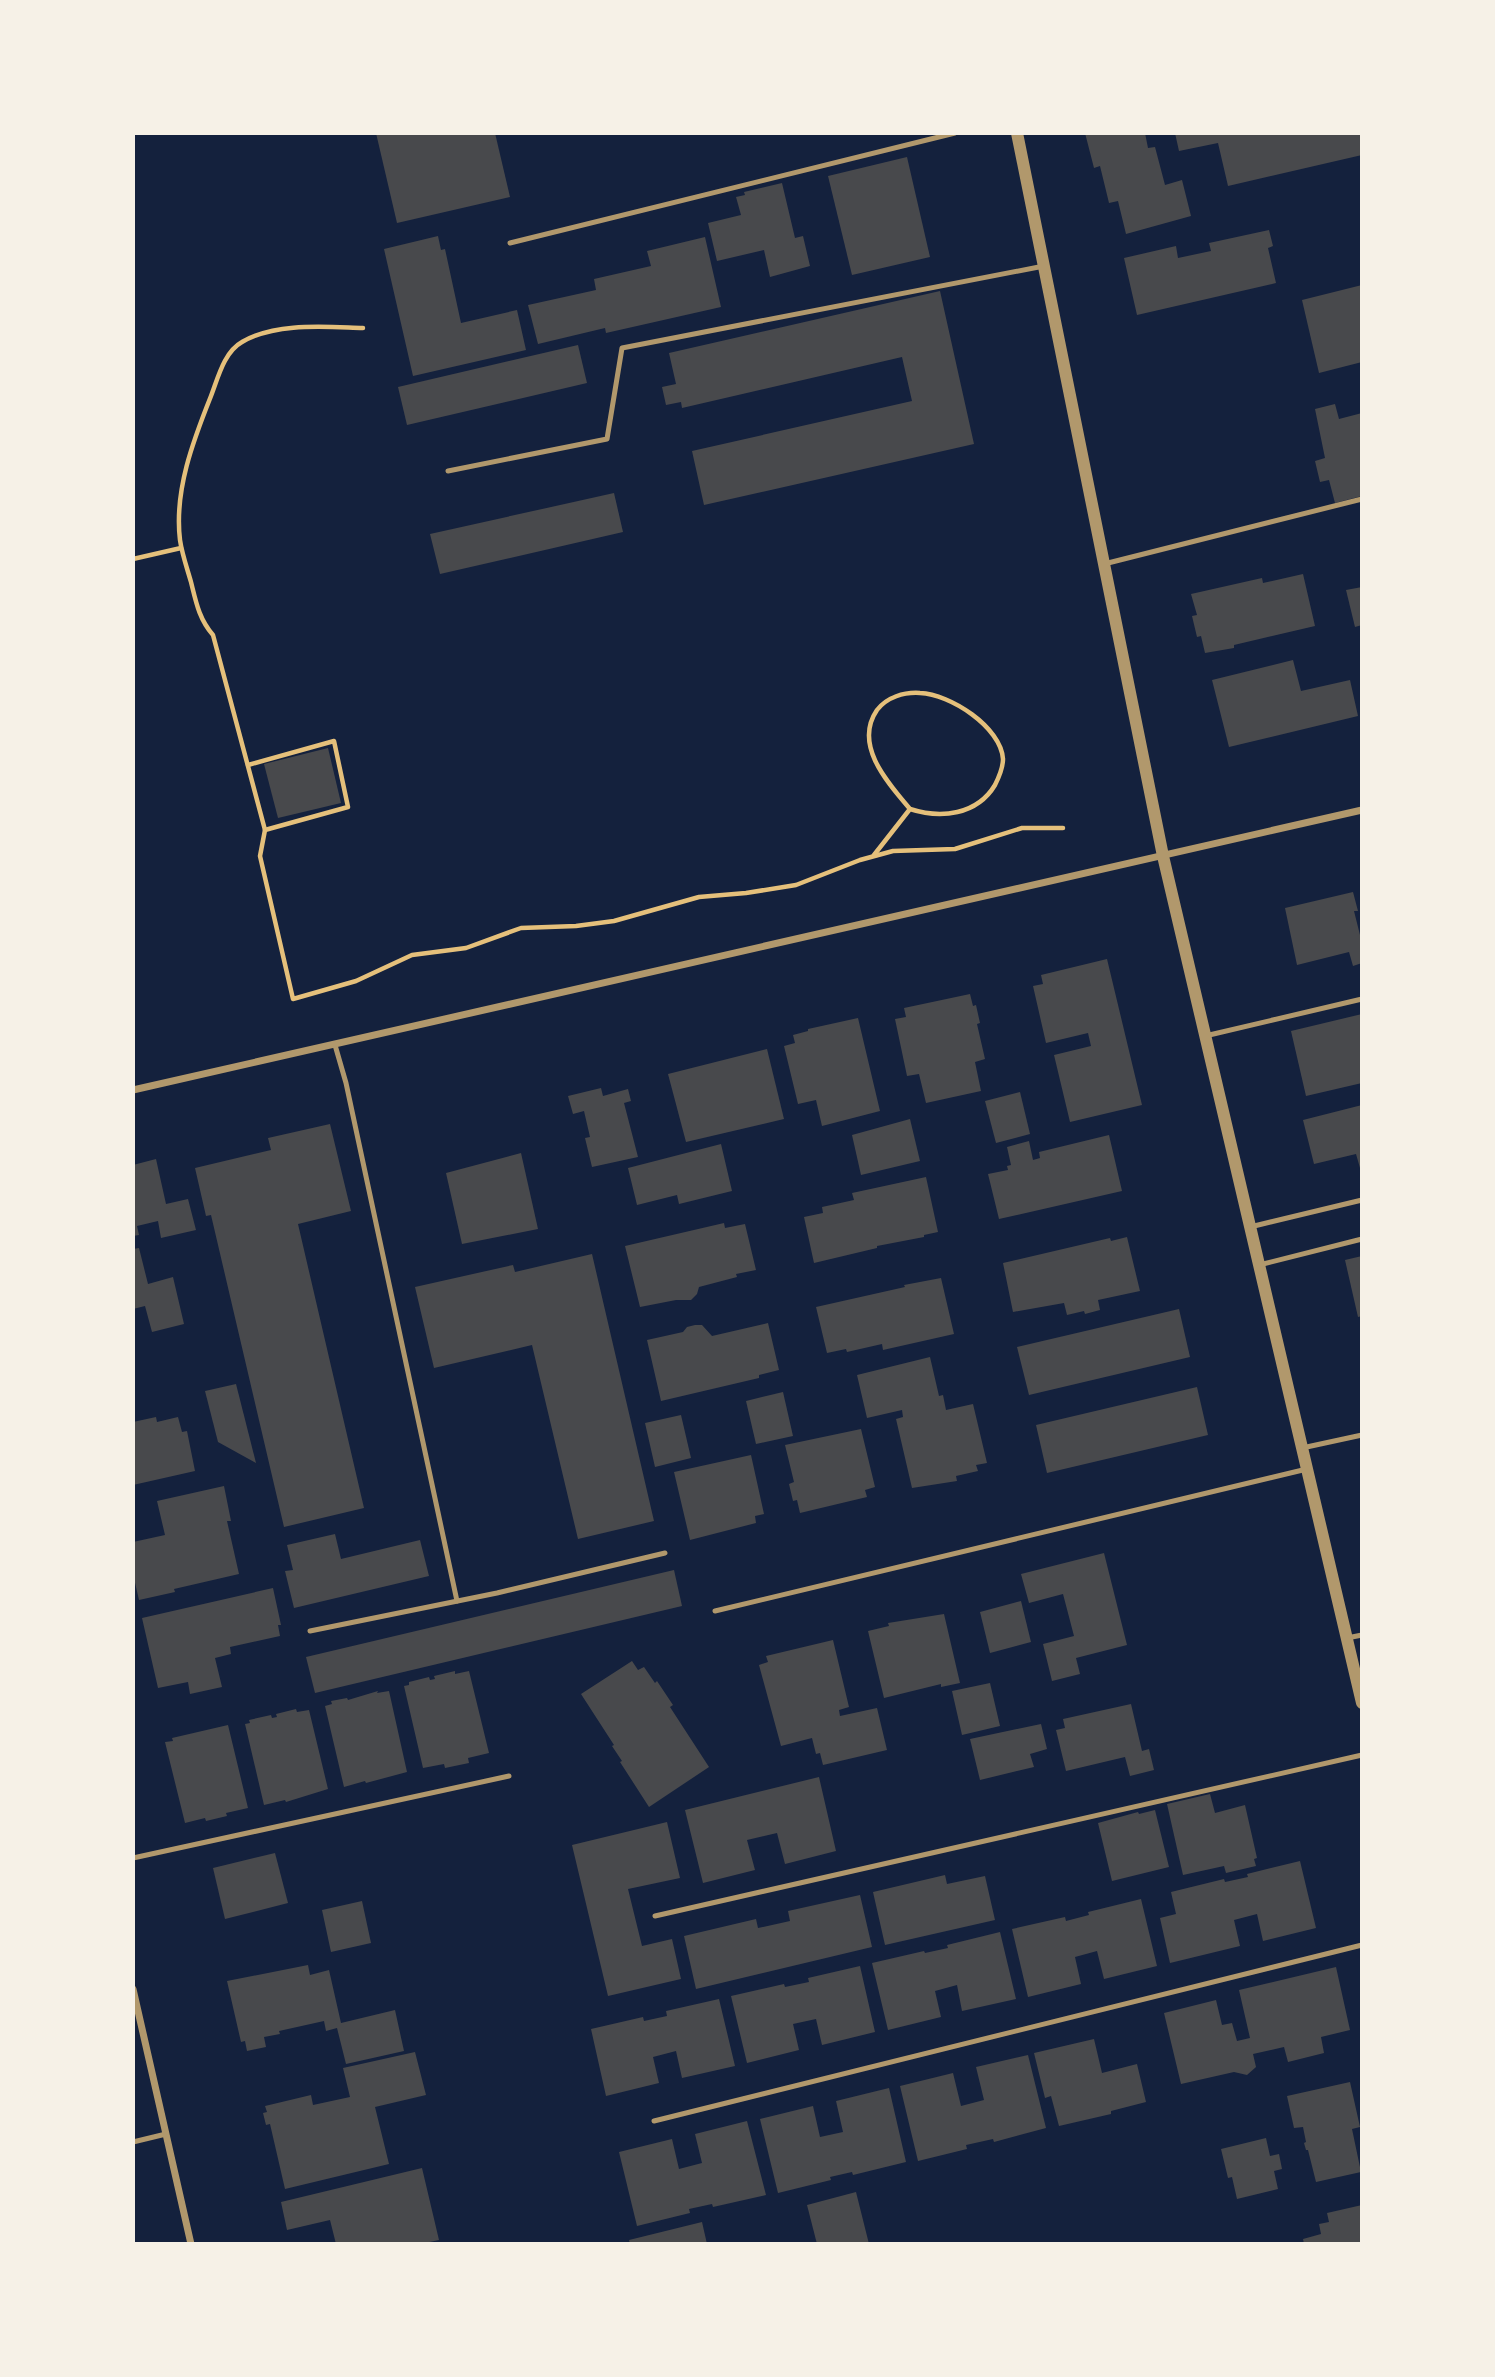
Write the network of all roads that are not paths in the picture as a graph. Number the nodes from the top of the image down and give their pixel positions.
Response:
1 (956, 133) edge
2 (1017, 133) edge
3 (510, 243) dead end
4 (1044, 266) junction
5 (448, 471) dead end
6 (1362, 499) edge
7 (1104, 564) junction
8 (1362, 810) edge
9 (1163, 856) junction
10 (1362, 999) edge
11 (1205, 1036) junction
12 (335, 1045) junction
13 (133, 1090) edge
14 (1362, 1200) edge
15 (1250, 1227) junction
16 (1362, 1239) edge
17 (1259, 1265) junction
18 (1362, 1435) edge
19 (1302, 1448) junction
20 (1307, 1469) junction
21 (665, 1553) dead end
22 (457, 1601) junction
23 (715, 1611) dead end
24 (310, 1631) dead end
25 (1362, 1635) edge
26 (1347, 1638) junction
27 (1362, 1703) edge
28 (1362, 1755) edge
29 (509, 1776) dead end
30 (133, 1858) edge
31 (655, 1916) dead end
32 (1362, 1945) edge
33 (133, 1989) edge
34 (654, 2121) dead end
35 (166, 2134) junction
36 (133, 2142) edge
37 (188, 2244) edge

1 - 3 lane
2 - 4 street
4 - 5 lane
4 - 7 street
6 - 7 lane
7 - 9 street
8 - 9 street
9 - 11 street
9 - 12 street
10 - 11 lane
11 - 15 street
12 - 13 street
12 - 22 lane
14 - 15 lane
15 - 17 street
16 - 17 lane
17 - 19 street
18 - 19 lane
19 - 20 street
20 - 23 lane
20 - 26 street
21 - 22 lane
22 - 24 lane
25 - 26 lane
26 - 27 street
28 - 31 lane
29 - 30 lane
32 - 34 lane
33 - 35 street
35 - 36 lane
35 - 37 street

